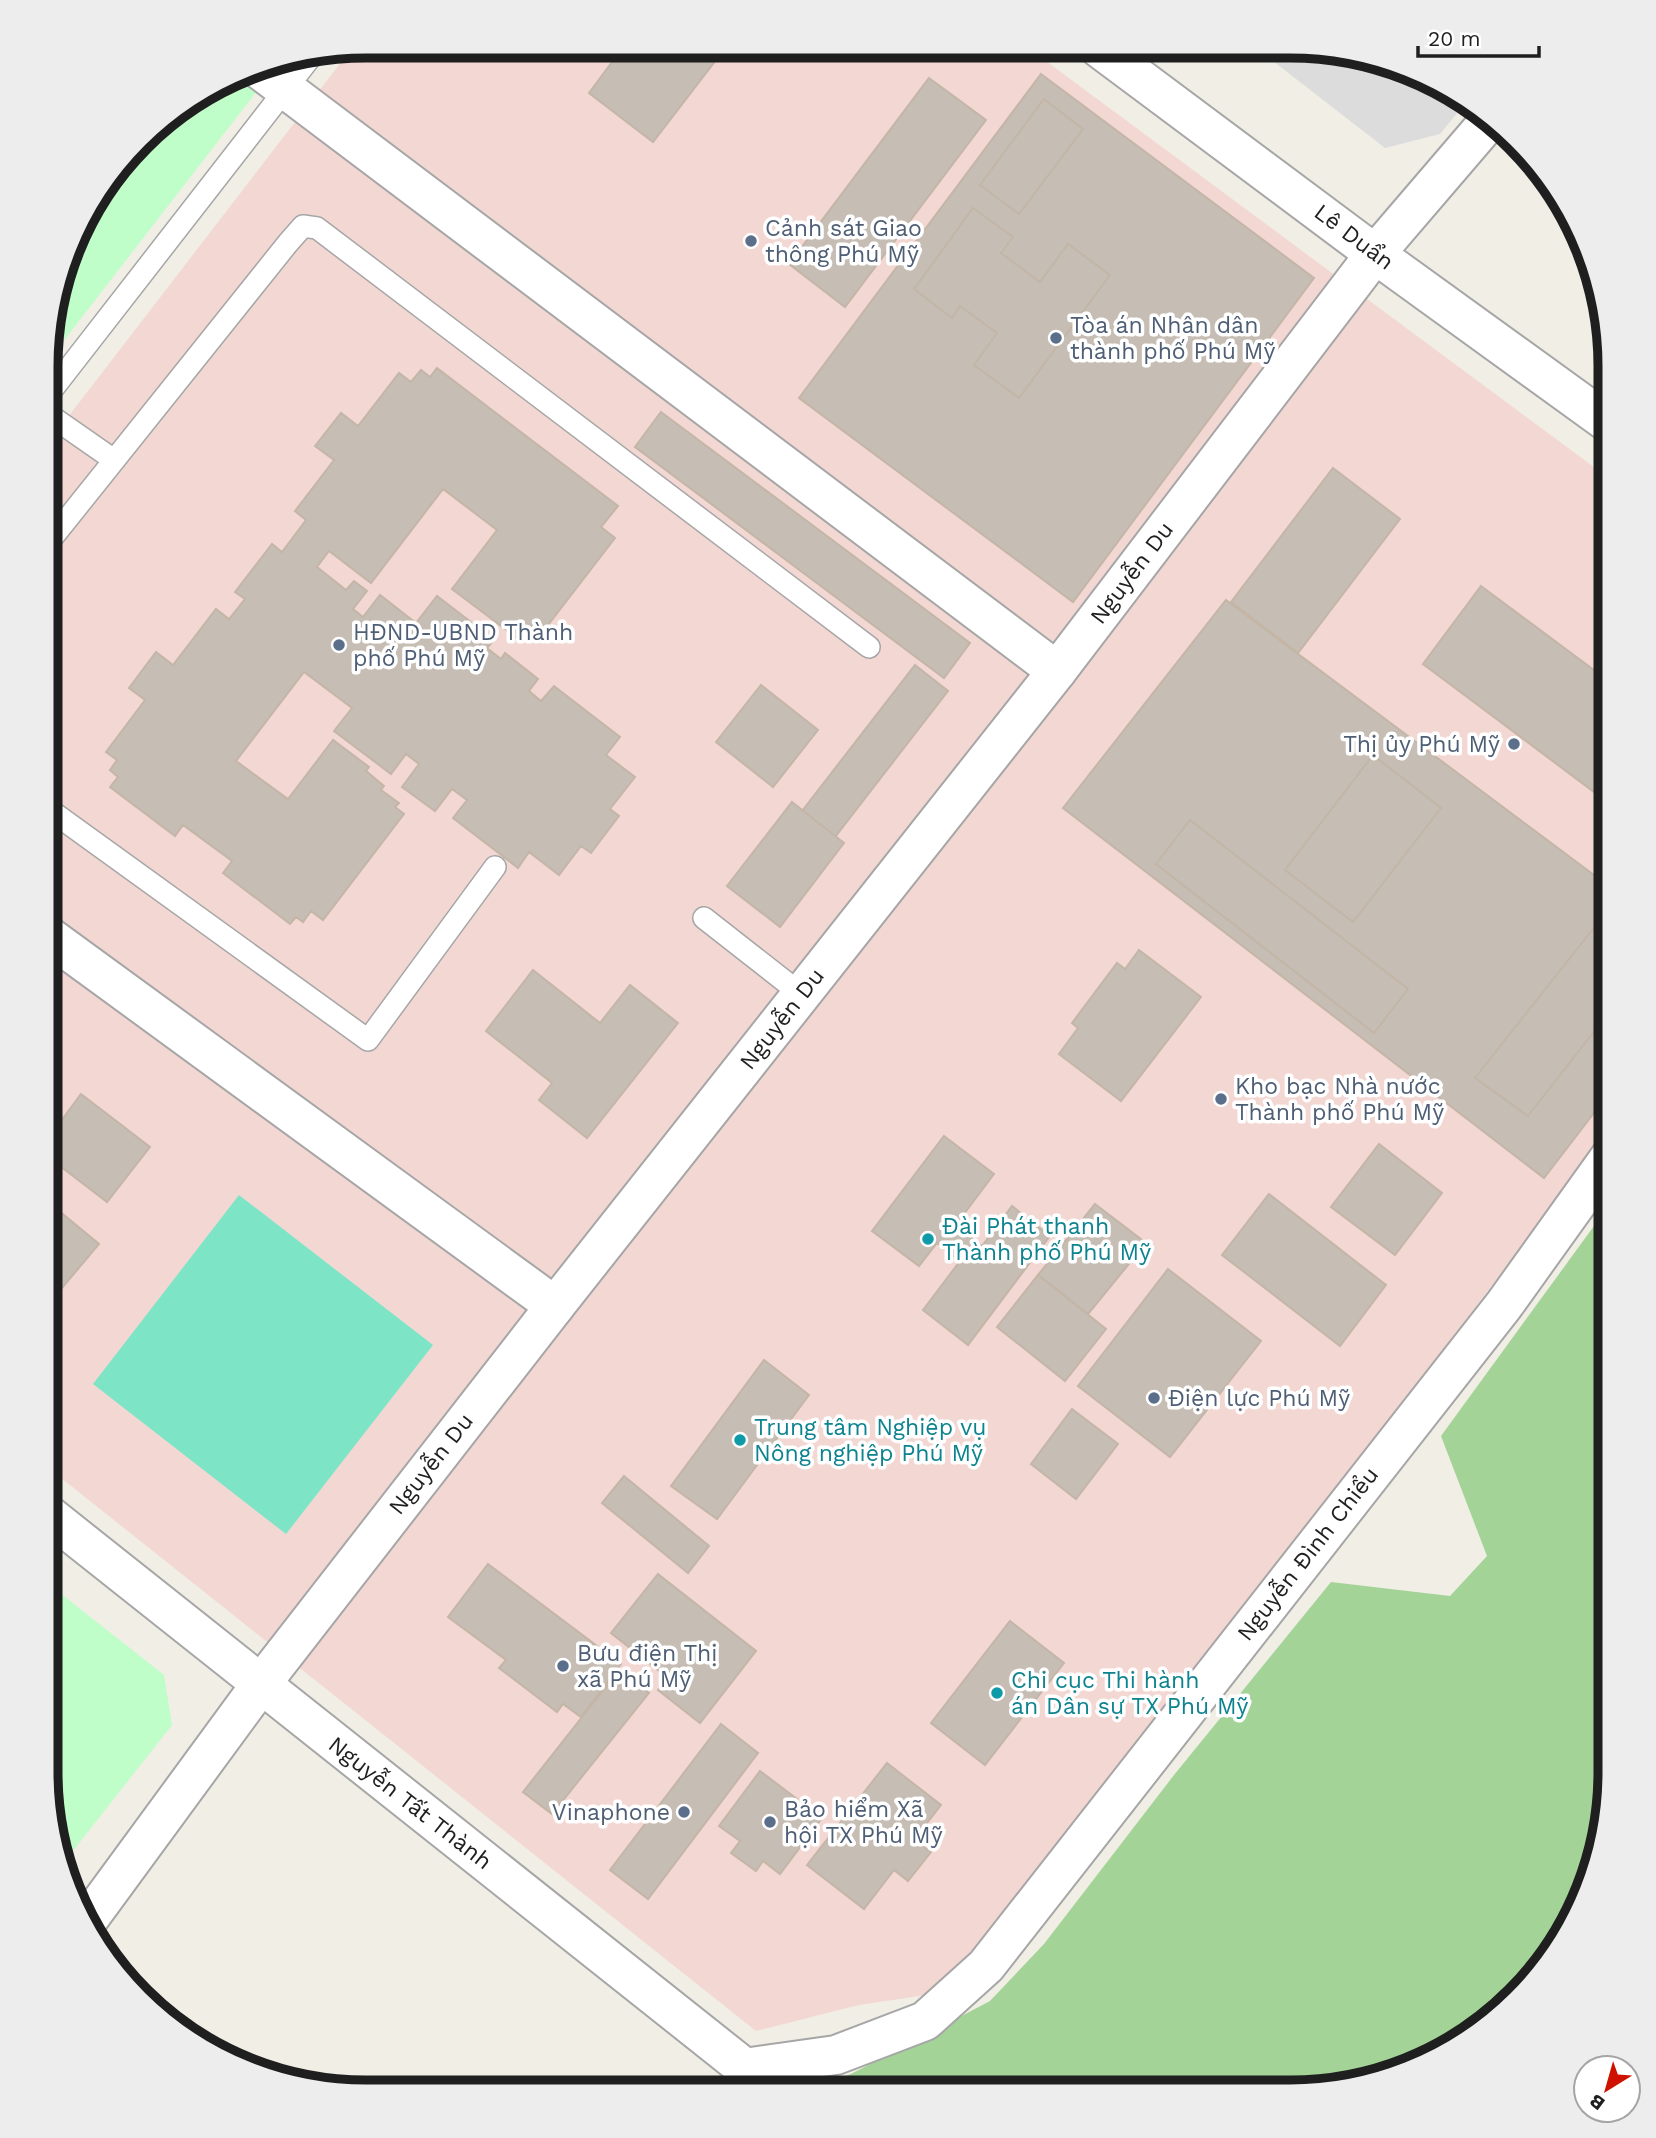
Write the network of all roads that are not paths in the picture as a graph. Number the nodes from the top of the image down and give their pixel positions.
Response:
1 (1112, 58) edge
2 (306, 64) edge
3 (266, 74) edge
4 (288, 89) junction
5 (1484, 126) edge
6 (1375, 254) junction
7 (58, 382) edge
8 (1598, 415) edge
9 (58, 421) edge
10 (114, 460) junction
11 (58, 530) edge
12 (869, 647) dead end
13 (1057, 671) junction
14 (58, 816) edge
15 (495, 867) dead end
16 (704, 918) dead end
17 (58, 943) edge
18 (801, 994) junction
19 (1598, 1174) edge
20 (555, 1306) junction
21 (58, 1523) edge
22 (261, 1684) junction
23 (93, 1913) edge
24 (744, 2068) junction
25 (760, 2080) edge

1 - 6 street, Lê Duẩn
2 - 4 lane
3 - 4 street
4 - 7 lane
4 - 13 street
5 - 6 street, Nguyễn Du
6 - 8 street, Lê Duẩn
6 - 13 street, Nguyễn Du
9 - 10 lane
10 - 11 lane
10 - 12 lane
13 - 18 street, Nguyễn Du
14 - 15 lane
16 - 18 lane
17 - 20 street
18 - 20 street, Nguyễn Du
19 - 24 street, Nguyễn Đình Chiểu
20 - 22 street, Nguyễn Du
21 - 22 street, Nguyễn Tất Thành
22 - 23 street, Nguyễn Du
22 - 24 street, Nguyễn Tất Thành
24 - 25 street, Nguyễn Tất Thành

